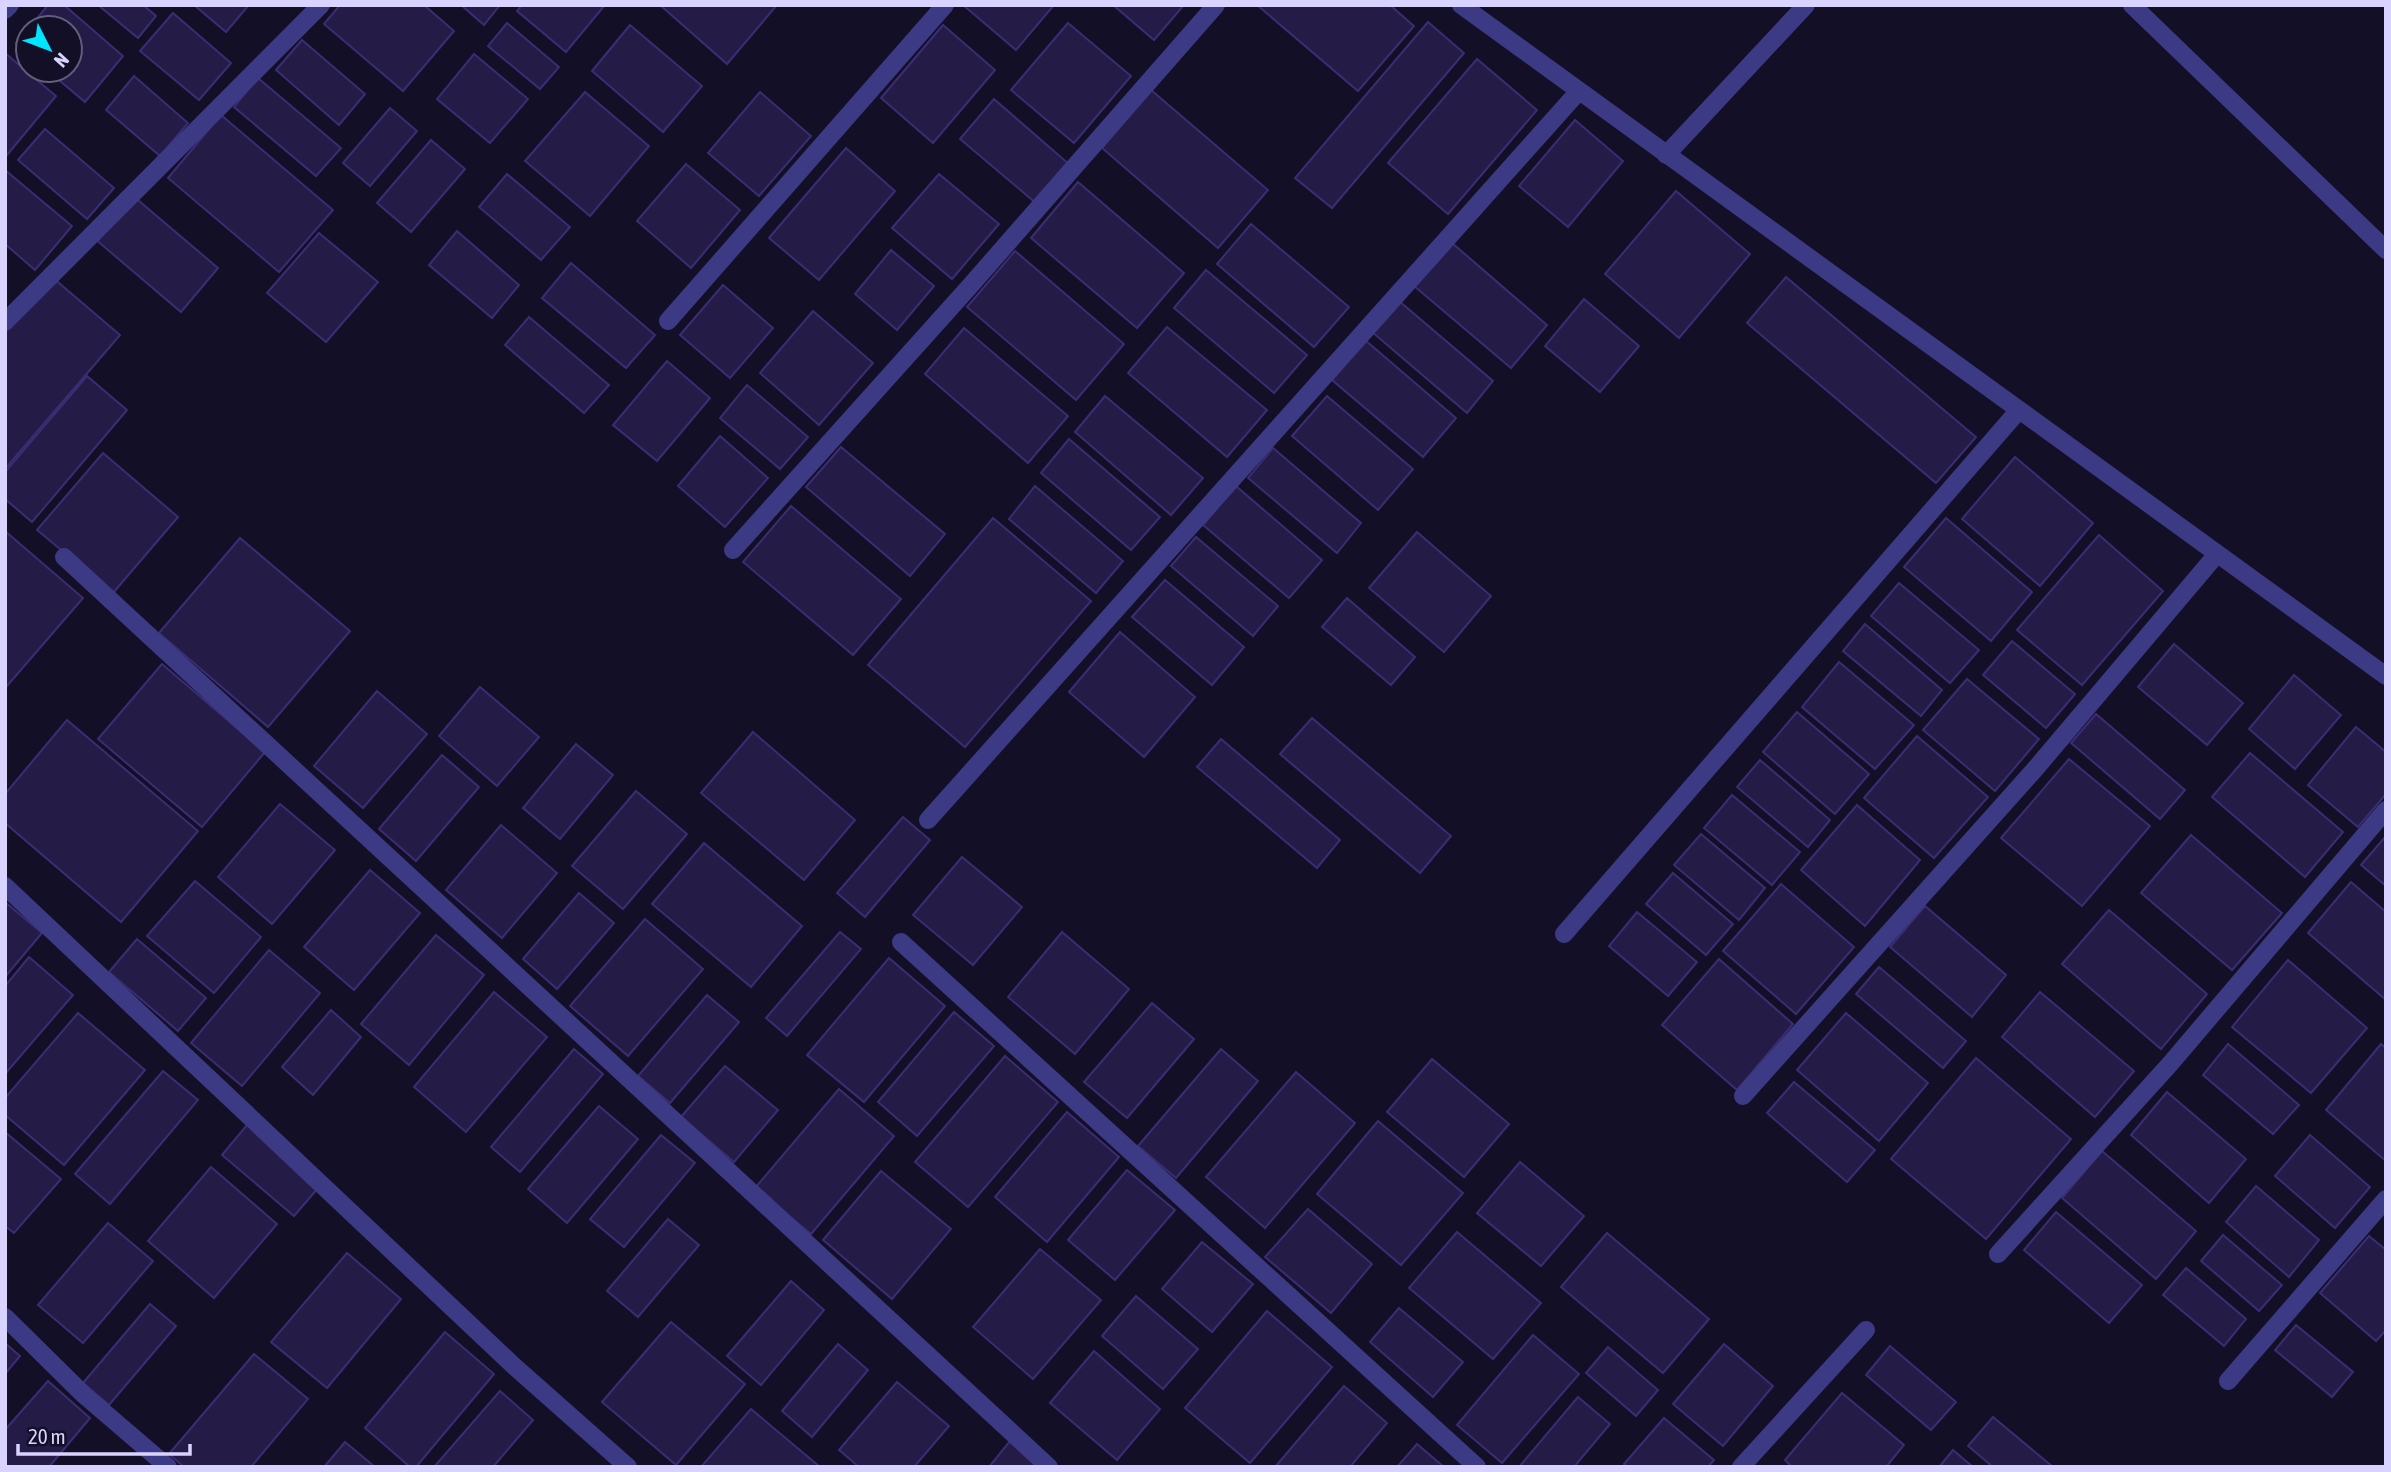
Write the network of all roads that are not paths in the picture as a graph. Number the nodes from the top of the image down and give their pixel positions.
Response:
1 (10, 5) edge
2 (321, 5) edge
3 (945, 5) edge
4 (1216, 5) edge
5 (1461, 5) edge
6 (1806, 5) edge
7 (2132, 5) edge
8 (5, 10) edge
9 (1578, 91) junction
10 (1666, 155) junction
11 (2386, 250) edge
12 (667, 321) dead end
13 (5, 322) edge
14 (2019, 410) junction
15 (733, 551) dead end
16 (2217, 554) junction
17 (64, 557) dead end
18 (2386, 676) edge
19 (2386, 810) edge
20 (928, 820) dead end
21 (5, 886) edge
22 (1564, 934) dead end
23 (901, 942) dead end
24 (1743, 1096) dead end
25 (2386, 1199) edge
26 (1998, 1255) dead end
27 (5, 1317) edge
28 (1866, 1330) dead end
29 (2228, 1381) dead end
30 (168, 1467) edge
31 (628, 1467) edge
32 (1049, 1467) edge
33 (1477, 1467) edge
34 (1741, 1467) edge

1 - 8 street
2 - 13 street
3 - 12 street
4 - 15 street
5 - 9 street
6 - 10 street
7 - 11 street
9 - 10 street
9 - 20 street
10 - 14 street
14 - 16 street
14 - 22 street
16 - 18 street
16 - 24 street
17 - 32 street
19 - 26 street
21 - 31 street
23 - 33 street
25 - 29 street
27 - 30 street
28 - 34 street

